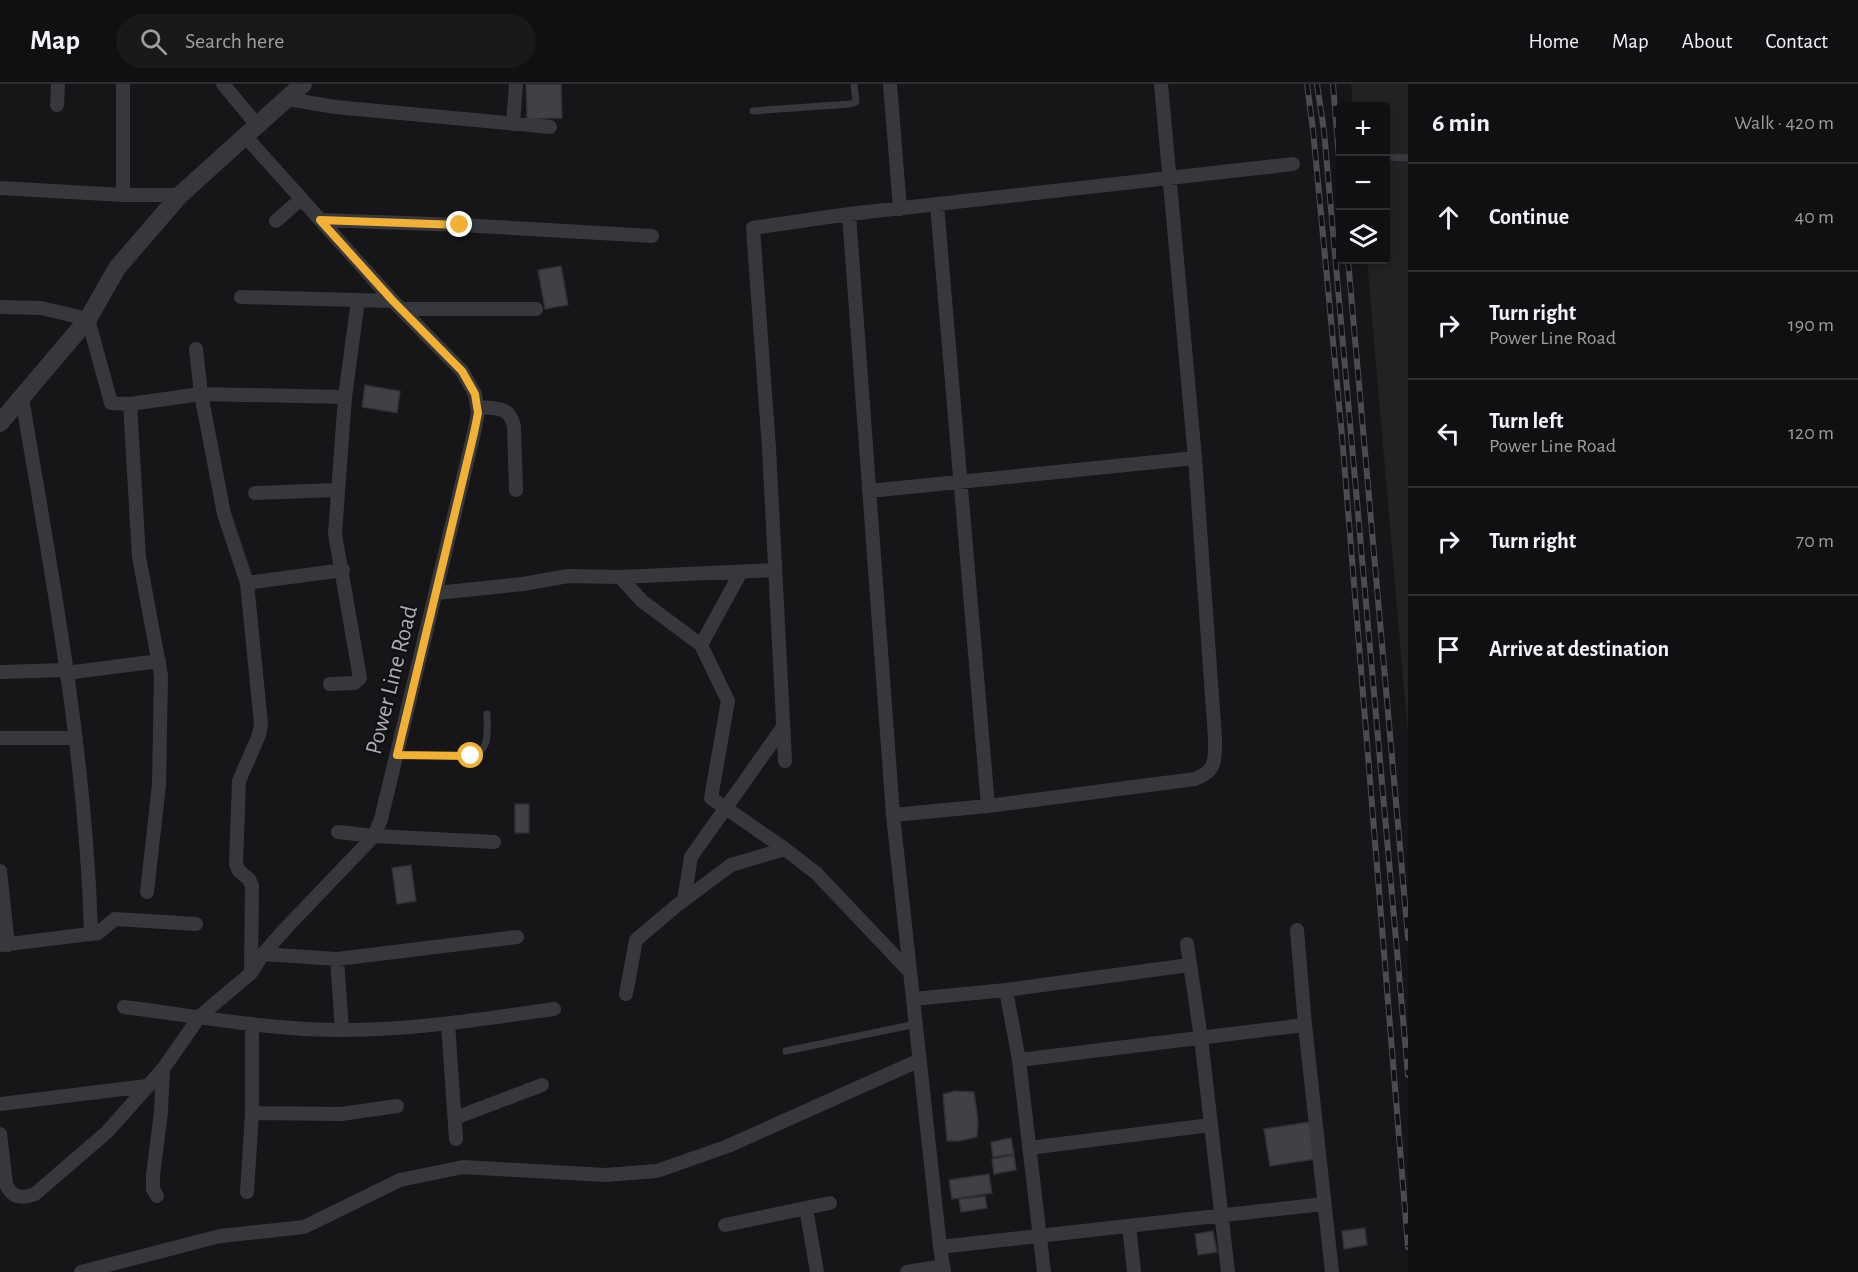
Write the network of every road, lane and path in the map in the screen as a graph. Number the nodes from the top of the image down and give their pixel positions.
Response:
1 (58, 84) edge
2 (123, 84) edge
3 (224, 84) edge
4 (516, 84) edge
5 (854, 84) edge
6 (890, 84) edge
7 (1161, 84) edge
8 (297, 89) edge
9 (57, 105) dead end
10 (753, 111) dead end
11 (513, 124) junction
12 (550, 127) dead end
13 (252, 131) junction
14 (1390, 157) edge
15 (1408, 158) edge
16 (1293, 164) dead end
17 (1170, 178) junction
18 (0, 188) edge
19 (123, 195) junction
20 (180, 195) junction
21 (301, 199) junction
22 (937, 205) junction
23 (900, 209) junction
24 (849, 214) junction
25 (320, 220) junction
26 (276, 221) dead end
27 (652, 236) dead end
28 (241, 297) dead end
29 (358, 300) junction
30 (397, 305) junction
31 (0, 306) edge
32 (537, 309) dead end
33 (88, 319) junction
34 (196, 349) dead end
35 (201, 394) junction
36 (345, 397) junction
37 (22, 398) junction
38 (130, 404) junction
39 (477, 407) junction
40 (0, 423) edge
41 (1195, 458) junction
42 (960, 482) junction
43 (337, 490) junction
44 (516, 490) dead end
45 (869, 491) junction
46 (255, 493) dead end
47 (343, 570) junction
48 (776, 570) junction
49 (741, 572) junction
50 (620, 577) junction
51 (247, 583) junction
52 (436, 593) junction
53 (700, 645) junction
54 (159, 661) junction
55 (0, 672) edge
56 (66, 672) junction
57 (330, 684) dead end
58 (487, 714) dead end
59 (783, 727) junction
60 (0, 738) edge
61 (76, 738) junction
62 (397, 755) junction
63 (785, 761) dead end
64 (988, 806) junction
65 (724, 807) junction
66 (893, 815) junction
67 (338, 832) dead end
68 (374, 836) junction
69 (494, 842) dead end
70 (785, 849) junction
71 (0, 871) edge
72 (147, 892) dead end
73 (684, 900) junction
74 (196, 924) dead end
75 (1297, 930) dead end
76 (91, 934) junction
77 (517, 937) dead end
78 (1187, 944) dead end
79 (4, 945) edge
80 (263, 954) junction
81 (337, 959) junction
82 (1189, 965) junction
83 (910, 972) junction
84 (251, 973) junction
85 (1006, 990) junction
86 (626, 994) dead end
87 (913, 999) junction
88 (124, 1007) dead end
89 (555, 1009) dead end
90 (200, 1017) junction
91 (252, 1024) junction
92 (448, 1024) junction
93 (916, 1024) junction
94 (1305, 1025) junction
95 (342, 1030) junction
96 (1201, 1038) junction
97 (786, 1051) dead end
98 (920, 1060) junction
99 (1019, 1060) junction
100 (162, 1069) junction
101 (542, 1085) dead end
102 (147, 1086) junction
103 (0, 1104) edge
104 (397, 1106) dead end
105 (252, 1113) junction
106 (454, 1118) junction
107 (1210, 1125) junction
108 (0, 1134) edge
109 (456, 1139) dead end
110 (1029, 1148) junction
111 (247, 1192) dead end
112 (157, 1196) dead end
113 (830, 1203) dead end
114 (1324, 1204) junction
115 (806, 1208) junction
116 (1222, 1216) junction
117 (725, 1225) dead end
118 (1129, 1226) junction
119 (1040, 1236) junction
120 (940, 1247) junction
121 (944, 1269) edge
122 (81, 1272) edge
123 (817, 1272) edge
124 (907, 1272) edge
125 (1044, 1272) edge
126 (1134, 1272) edge
127 (1228, 1272) edge
128 (1332, 1272) edge

1 - 9 street
2 - 19 street
3 - 13 street, Power Line Road
4 - 11 street
5 - 10 lane
6 - 23 street
7 - 17 street
8 - 11 street
8 - 13 street
11 - 12 street
13 - 20 street
13 - 21 street, Power Line Road
14 - 15 lane
16 - 17 street
17 - 22 street
17 - 41 street
18 - 19 street
19 - 20 street
20 - 33 street
21 - 25 street, Power Line Road
21 - 26 street
22 - 23 street
22 - 42 street
23 - 24 street
24 - 45 street
24 - 48 street
25 - 27 street
25 - 30 street, Power Line Road
28 - 29 street
29 - 30 street
29 - 36 street
30 - 32 street
30 - 39 street, Power Line Road
31 - 33 street
33 - 37 street
33 - 38 street
34 - 35 street
35 - 36 street
35 - 38 street
35 - 51 street
36 - 43 street
37 - 40 street
37 - 56 street
38 - 54 street
39 - 44 street
39 - 52 street, Power Line Road
41 - 42 street
41 - 64 street
42 - 45 street
42 - 64 street
43 - 46 street
43 - 47 street
45 - 66 street
47 - 51 street
47 - 57 street
48 - 49 street
48 - 59 street
49 - 50 street
49 - 53 street
50 - 52 street
50 - 53 street
51 - 84 street
52 - 62 street, Power Line Road
53 - 65 street
54 - 56 street
54 - 72 street
55 - 56 street
56 - 61 street
58 - 62 lane
59 - 63 street
59 - 65 street
60 - 61 street
61 - 76 street
62 - 68 street, Power Line Road
64 - 66 street
65 - 70 street
65 - 73 street
66 - 83 street
67 - 68 street
68 - 69 street
68 - 80 street, Power Line Road
70 - 73 street
70 - 83 street
71 - 79 street
73 - 86 street
74 - 76 street
75 - 94 street
76 - 79 street
77 - 81 street
78 - 82 street
80 - 81 street
80 - 84 street, Power Line Road
81 - 95 street
82 - 85 street
82 - 96 street
83 - 87 street
84 - 90 street, Power Line Road
85 - 87 street
85 - 99 street
87 - 93 street
88 - 90 street
89 - 92 street
90 - 91 street
90 - 100 street, Power Line Road
91 - 95 street
91 - 105 street
92 - 95 street
92 - 106 street
93 - 97 lane
93 - 98 street
94 - 96 street
94 - 114 street
96 - 99 street
96 - 107 street
98 - 120 street
98 - 122 street
99 - 110 street
100 - 102 street, Power Line Road
100 - 112 street
101 - 106 street
102 - 103 street
102 - 108 street, Power Line Road
104 - 105 street
105 - 111 street
106 - 109 street
107 - 110 street
107 - 116 street
110 - 119 street
113 - 115 street
114 - 116 street
114 - 128 street
115 - 117 street
115 - 123 street
116 - 118 street
116 - 127 street
118 - 119 street
118 - 126 street
119 - 120 street
119 - 125 street
120 - 121 street
121 - 124 street

